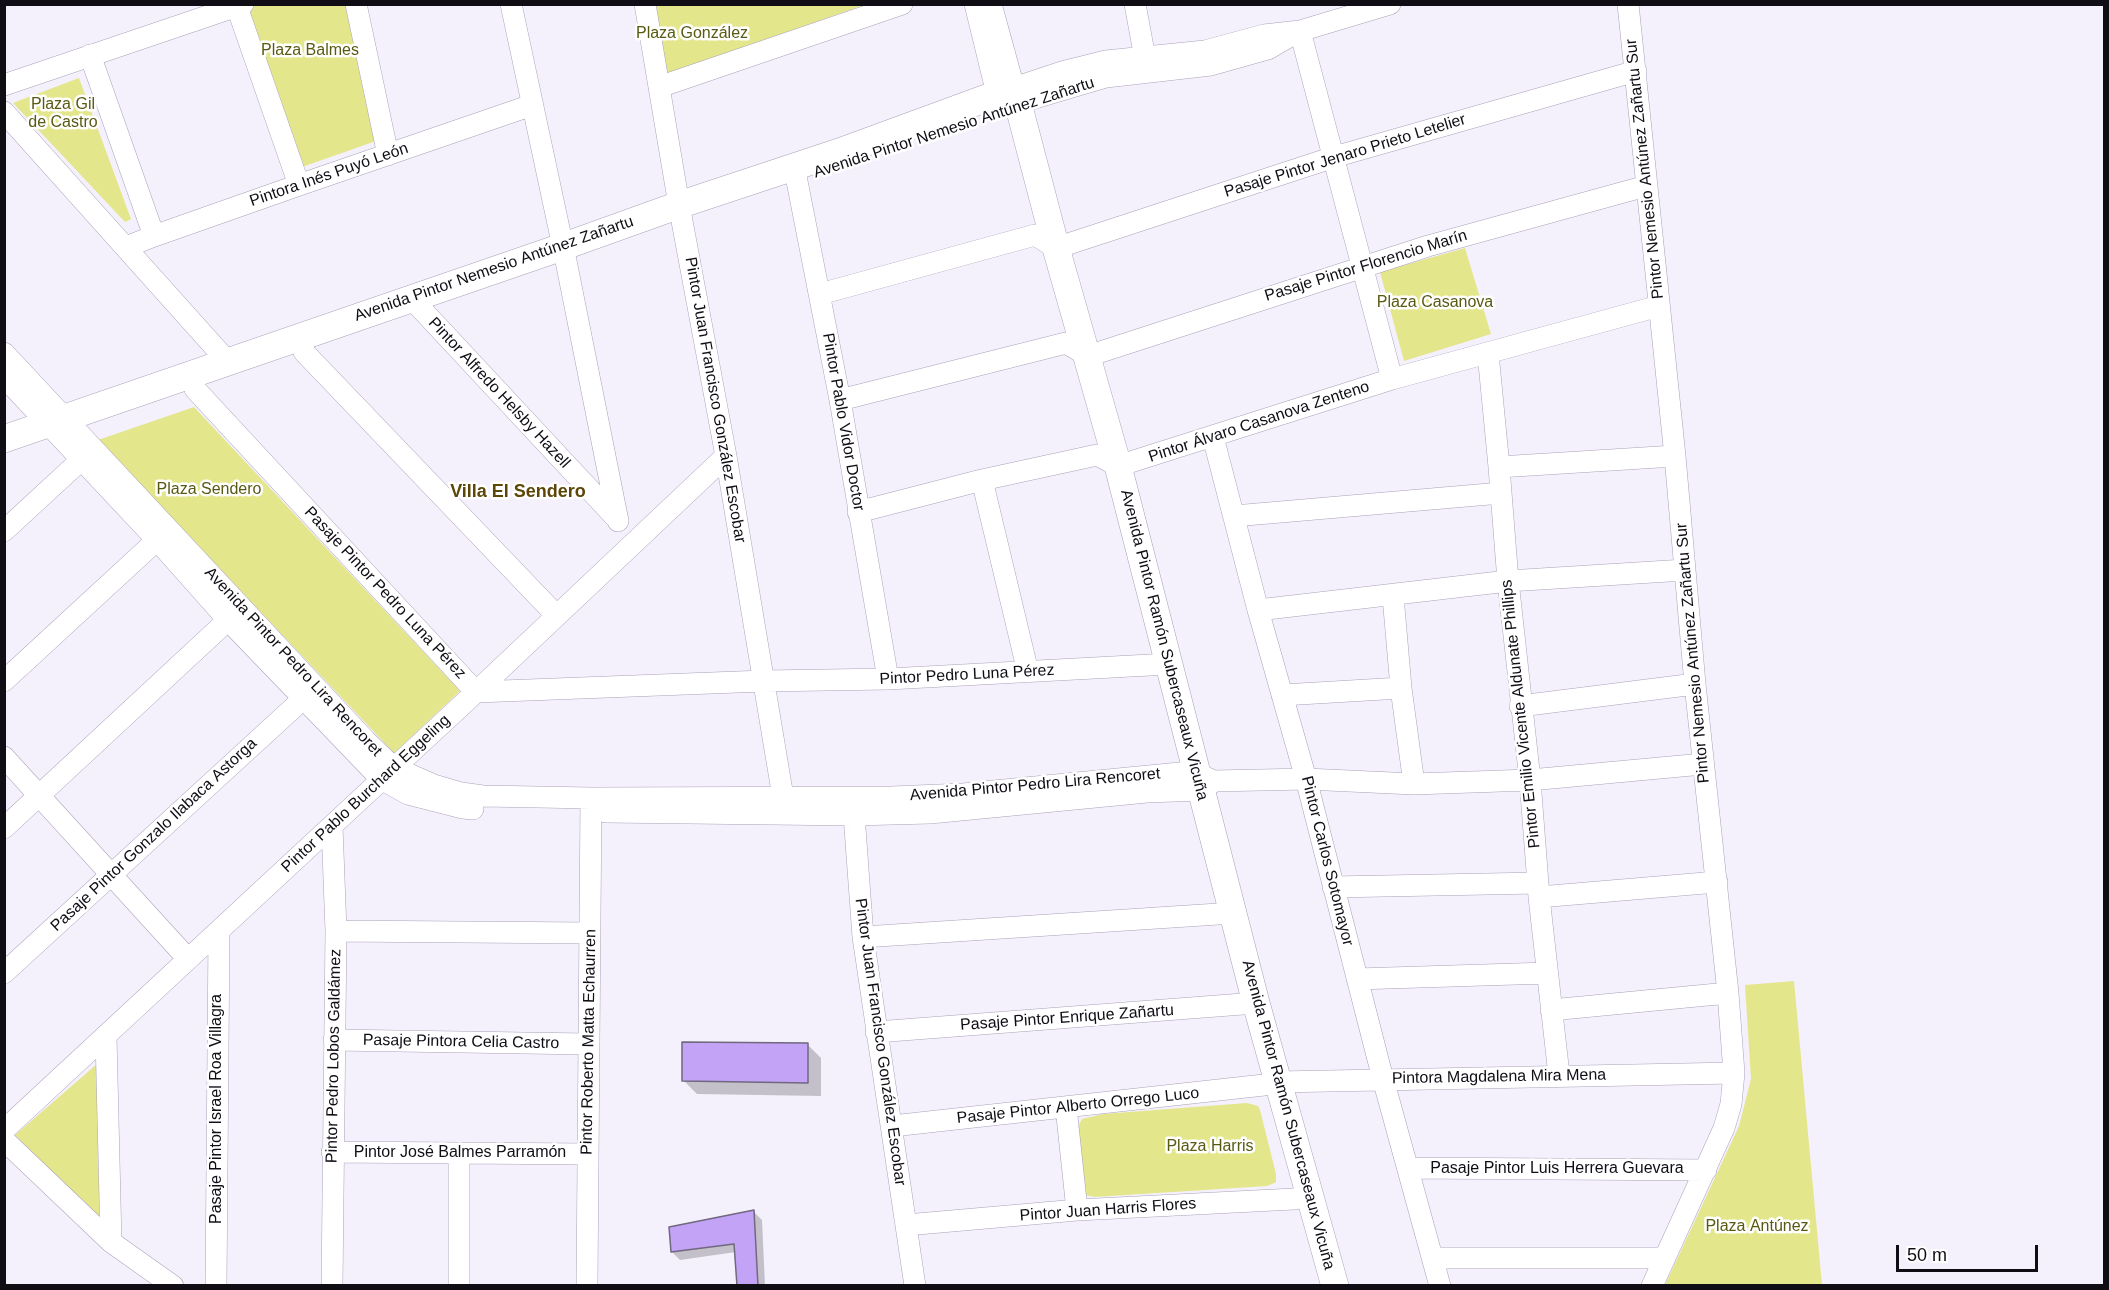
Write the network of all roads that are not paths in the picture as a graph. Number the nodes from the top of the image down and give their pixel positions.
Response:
1 (356, 4) edge
2 (511, 4) edge
3 (645, 4) edge
4 (902, 4) edge
5 (975, 4) edge
6 (991, 4) edge
7 (1135, 4) edge
8 (1390, 4) edge
9 (1628, 4) edge
10 (240, 6) edge
11 (1300, 31) junction
12 (90, 56) junction
13 (1145, 58) junction
14 (1636, 71) junction
15 (4, 85) edge
16 (658, 87) junction
17 (1008, 98) junction
18 (532, 105) junction
19 (4, 112) edge
20 (388, 155) junction
21 (1334, 157) junction
22 (795, 173) junction
23 (299, 185) junction
24 (1646, 186) junction
25 (680, 212) junction
26 (154, 236) junction
27 (1046, 242) junction
28 (126, 247) junction
29 (564, 254) junction
30 (1363, 266) junction
31 (820, 294) junction
32 (416, 304) junction
33 (1659, 306) junction
34 (1077, 349) junction
35 (304, 352) junction
36 (4, 353) edge
37 (1488, 353) junction
38 (228, 362) junction
39 (4, 377) edge
40 (1392, 379) junction
41 (195, 389) junction
42 (840, 400) junction
43 (62, 428) junction
44 (1213, 437) junction
45 (4, 439) edge
46 (4, 456) edge
47 (726, 456) junction
48 (1675, 456) junction
49 (81, 460) junction
50 (1107, 461) junction
51 (1499, 467) junction
52 (982, 480) junction
53 (1501, 493) junction
54 (858, 512) junction
55 (1234, 516) junction
56 (618, 521) junction
57 (4, 531) edge
58 (157, 540) junction
59 (636, 541) junction
60 (1685, 570) junction
61 (1508, 581) junction
62 (1393, 596) junction
63 (1258, 610) junction
64 (556, 615) junction
65 (228, 620) junction
66 (1160, 665) junction
67 (1028, 672) junction
68 (888, 679) junction
69 (4, 681) edge
70 (764, 681) junction
71 (1695, 684) junction
72 (1401, 688) junction
73 (476, 692) junction
74 (1282, 695) junction
75 (304, 698) junction
76 (1520, 706) junction
77 (4, 757) edge
78 (1703, 764) junction
79 (387, 773) junction
80 (1306, 779) junction
81 (1530, 780) junction
82 (1195, 782) junction
83 (1414, 784) junction
84 (39, 796) junction
85 (783, 796) junction
86 (591, 804) junction
87 (853, 806) junction
88 (332, 826) junction
89 (4, 828) edge
90 (111, 875) junction
91 (1717, 882) junction
92 (1333, 887) junction
93 (1538, 890) junction
94 (1226, 914) junction
95 (336, 931) junction
96 (219, 932) junction
97 (590, 933) junction
98 (863, 937) junction
99 (188, 959) junction
100 (4, 973) edge
101 (1547, 973) junction
102 (1357, 979) junction
103 (1728, 993) junction
104 (1249, 1004) junction
105 (1551, 1010) junction
106 (876, 1032) junction
107 (106, 1036) junction
108 (334, 1040) junction
109 (588, 1044) junction
110 (1734, 1073) junction
111 (1559, 1075) junction
112 (1383, 1079) junction
113 (1271, 1084) junction
114 (1066, 1107) junction
115 (892, 1126) junction
116 (4, 1130) edge
117 (4, 1140) edge
118 (332, 1152) junction
119 (459, 1153) junction
120 (588, 1154) junction
121 (1408, 1168) junction
122 (1706, 1170) junction
123 (1302, 1197) junction
124 (1077, 1210) junction
125 (906, 1225) junction
126 (111, 1242) junction
127 (1433, 1258) junction
128 (1664, 1258) junction
129 (173, 1286) edge
130 (216, 1286) edge
131 (332, 1286) edge
132 (459, 1286) edge
133 (586, 1286) edge
134 (915, 1286) edge
135 (1317, 1286) edge
136 (1335, 1286) edge
137 (1440, 1286) edge
138 (1652, 1286) edge

1 - 20 street
2 - 18 street
3 - 16 street, Pintor Juan Francisco González Escobar
4 - 16 street
5 - 17 street, Avenida Pintor Ramón Subercaseaux Vicuña
6 - 17 street, Avenida Pintor Ramón Subercaseaux Vicuña
7 - 13 street
8 - 11 street
9 - 14 street, Pintor Nemesio Antúnez Zañartu Sur
10 - 12 street
10 - 23 street
11 - 13 street, Avenida Pintor Nemesio Antúnez Zañartu
11 - 17 street, Avenida Pintor Nemesio Antúnez Zañartu
11 - 21 street
12 - 15 street
12 - 26 street
13 - 17 street, Avenida Pintor Nemesio Antúnez Zañartu
14 - 21 street, Pasaje Pintor Jenaro Prieto Letelier
14 - 24 street, Pintor Nemesio Antúnez Zañartu Sur
16 - 25 street, Pintor Juan Francisco González Escobar
17 - 22 street, Avenida Pintor Nemesio Antúnez Zañartu
17 - 27 street, Avenida Pintor Ramón Subercaseaux Vicuña
18 - 20 street, Pintora Inés Puyó León
18 - 29 street
19 - 28 street
20 - 23 street, Pintora Inés Puyó León
21 - 27 street, Pasaje Pintor Jenaro Prieto Letelier
21 - 30 street
22 - 25 street, Avenida Pintor Nemesio Antúnez Zañartu
22 - 31 street, Pintor Pablo Vidor Doctor
23 - 26 street, Pintora Inés Puyó León
24 - 30 street, Pasaje Pintor Florencio Marín
24 - 33 street, Pintor Nemesio Antúnez Zañartu Sur
25 - 29 street, Avenida Pintor Nemesio Antúnez Zañartu
25 - 47 street, Pintor Juan Francisco González Escobar
26 - 28 street, Pintora Inés Puyó León
27 - 31 street, Pasaje Pintor Jenaro Prieto Letelier
27 - 34 street, Avenida Pintor Ramón Subercaseaux Vicuña
28 - 38 street
29 - 32 street, Avenida Pintor Nemesio Antúnez Zañartu
29 - 56 street
30 - 34 street, Pasaje Pintor Florencio Marín
30 - 40 street
31 - 42 street, Pintor Pablo Vidor Doctor
32 - 35 street, Avenida Pintor Nemesio Antúnez Zañartu
32 - 38 street, Avenida Pintor Nemesio Antúnez Zañartu
32 - 56 street, Pintor Alfredo Helsby Hazell
33 - 37 street, Pintor Álvaro Casanova Zenteno
33 - 48 street, Pintor Nemesio Antúnez Zañartu Sur
34 - 42 street, Pasaje Pintor Florencio Marín
34 - 50 street, Avenida Pintor Ramón Subercaseaux Vicuña
35 - 41 street, Avenida Pintor Nemesio Antúnez Zañartu
35 - 64 street
36 - 43 street, Avenida Pintor Pedro Lira Rencoret
37 - 40 street, Pintor Álvaro Casanova Zenteno
37 - 51 street, Pintor Emilio Vicente Aldunate Phillips
38 - 43 street, Avenida Pintor Nemesio Antúnez Zañartu
39 - 43 street, Avenida Pintor Pedro Lira Rencoret
40 - 44 street, Pintor Álvaro Casanova Zenteno
41 - 43 street, Avenida Pintor Nemesio Antúnez Zañartu
41 - 73 street, Pasaje Pintor Pedro Luna Pérez
42 - 54 street, Pintor Pablo Vidor Doctor
43 - 45 street, Avenida Pintor Nemesio Antúnez Zañartu
43 - 46 street, Avenida Pintor Nemesio Antúnez Zañartu
43 - 49 street, Avenida Pintor Pedro Lira Rencoret
43 - 79 street, Avenida Pintor Pedro Lira Rencoret
44 - 50 street, Pintor Álvaro Casanova Zenteno
44 - 55 street, Pintor Carlos Sotomayor
47 - 59 street, Pintor Pablo Burchard Eggeling
47 - 70 street, Pintor Juan Francisco González Escobar
48 - 51 street
48 - 60 street, Pintor Nemesio Antúnez Zañartu Sur
49 - 57 street
49 - 58 street, Avenida Pintor Pedro Lira Rencoret
50 - 52 street, Pintor Álvaro Casanova Zenteno
50 - 66 street, Avenida Pintor Ramón Subercaseaux Vicuña
51 - 53 street, Pintor Emilio Vicente Aldunate Phillips
52 - 54 street, Pintor Álvaro Casanova Zenteno
52 - 67 street
53 - 55 street
53 - 61 street, Pintor Emilio Vicente Aldunate Phillips
54 - 68 street, Pintor Pablo Vidor Doctor
55 - 63 street, Pintor Carlos Sotomayor
56 - 59 street, Pintor Alfredo Helsby Hazell
58 - 65 street, Avenida Pintor Pedro Lira Rencoret
58 - 69 street
59 - 64 street, Pintor Pablo Burchard Eggeling
60 - 61 street
60 - 71 street, Pintor Nemesio Antúnez Zañartu Sur
61 - 62 street
61 - 76 street, Pintor Emilio Vicente Aldunate Phillips
62 - 63 street
62 - 72 street
63 - 74 street, Pintor Carlos Sotomayor
64 - 73 street, Pintor Pablo Burchard Eggeling
65 - 75 street, Avenida Pintor Pedro Lira Rencoret
65 - 84 street
66 - 67 street, Pintor Pedro Luna Pérez
66 - 82 street, Avenida Pintor Ramón Subercaseaux Vicuña
67 - 68 street, Pintor Pedro Luna Pérez
68 - 70 street, Pintor Pedro Luna Pérez
70 - 73 street, Pasaje Pintor Pedro Luna Pérez
70 - 85 street, Pintor Juan Francisco González Escobar
71 - 76 street
71 - 78 street, Pintor Nemesio Antúnez Zañartu Sur
72 - 74 street
72 - 83 street
73 - 79 street, Pintor Pablo Burchard Eggeling
74 - 80 street, Pintor Carlos Sotomayor
75 - 79 street, Avenida Pintor Pedro Lira Rencoret
75 - 90 street, Pasaje Pintor Gonzalo Ilabaca Astorga
76 - 81 street, Pintor Emilio Vicente Aldunate Phillips
77 - 84 street
78 - 81 street, Avenida Pintor Pedro Lira Rencoret
78 - 91 street, Pintor Nemesio Antúnez Zañartu Sur
79 - 86 street, Avenida Pintor Pedro Lira Rencoret
79 - 88 street, Pintor Pablo Burchard Eggeling
80 - 82 street, Avenida Pintor Pedro Lira Rencoret
80 - 83 street, Avenida Pintor Pedro Lira Rencoret
80 - 92 street, Pintor Carlos Sotomayor
81 - 83 street, Avenida Pintor Pedro Lira Rencoret
81 - 93 street, Pintor Emilio Vicente Aldunate Phillips
82 - 87 street, Avenida Pintor Pedro Lira Rencoret
82 - 94 street, Avenida Pintor Ramón Subercaseaux Vicuña
84 - 89 street
84 - 90 street
85 - 86 street, Avenida Pintor Pedro Lira Rencoret
85 - 87 street, Avenida Pintor Pedro Lira Rencoret
86 - 87 street, Avenida Pintor Pedro Lira Rencoret
86 - 97 street, Pintor Roberto Matta Echaurren
87 - 98 street, Pintor Juan Francisco González Escobar
88 - 95 street, Pintor Pedro Lobos Galdámez
88 - 96 street, Pintor Pablo Burchard Eggeling
90 - 99 street
90 - 100 street, Pasaje Pintor Gonzalo Ilabaca Astorga
91 - 93 street
91 - 103 street, Pintor Nemesio Antúnez Zañartu Sur
92 - 93 street
92 - 102 street, Pintor Carlos Sotomayor
93 - 101 street, Pintor Emilio Vicente Aldunate Phillips
94 - 98 street
94 - 104 street, Avenida Pintor Ramón Subercaseaux Vicuña
95 - 97 street
95 - 108 street, Pintor Pedro Lobos Galdámez
96 - 99 street, Pintor Pablo Burchard Eggeling
96 - 130 street, Pasaje Pintor Israel Roa Villagra
97 - 109 street, Pintor Roberto Matta Echaurren
98 - 106 street, Pintor Juan Francisco González Escobar
99 - 107 street, Pintor Pablo Burchard Eggeling
101 - 102 street
101 - 105 street, Pintor Emilio Vicente Aldunate Phillips
102 - 112 street, Pintor Carlos Sotomayor
103 - 105 street
103 - 110 street, Pintor Nemesio Antúnez Zañartu Sur
104 - 106 street, Pasaje Pintor Enrique Zañartu
104 - 113 street, Avenida Pintor Ramón Subercaseaux Vicuña
105 - 111 street, Pintor Emilio Vicente Aldunate Phillips
106 - 115 street, Pintor Juan Francisco González Escobar
107 - 116 street, Pintor Pablo Burchard Eggeling
107 - 126 street
108 - 109 street, Pasaje Pintora Celia Castro
108 - 118 street, Pintor Pedro Lobos Galdámez
109 - 120 street, Pintor Roberto Matta Echaurren
110 - 111 street, Pintora Magdalena Mira Mena
110 - 122 street, Pintor Nemesio Antúnez Zañartu Sur
111 - 112 street, Pintora Magdalena Mira Mena
112 - 113 street, Pintora Magdalena Mira Mena
112 - 121 street, Pintor Carlos Sotomayor
113 - 114 street, Pasaje Pintor Alberto Orrego Luco
113 - 123 street, Avenida Pintor Ramón Subercaseaux Vicuña
114 - 115 street, Pasaje Pintor Alberto Orrego Luco
114 - 124 street
115 - 125 street, Pintor Juan Francisco González Escobar
117 - 126 street
118 - 119 street, Pintor José Balmes Parramón
118 - 131 street, Pintor Pedro Lobos Galdámez
119 - 120 street, Pintor José Balmes Parramón
119 - 132 street
120 - 133 street, Pintor Roberto Matta Echaurren
121 - 122 street, Pasaje Pintor Luis Herrera Guevara
121 - 127 street, Pintor Carlos Sotomayor
122 - 128 street, Pintor Nemesio Antúnez Zañartu Sur
123 - 124 street, Pintor Juan Harris Flores
123 - 135 street, Avenida Pintor Ramón Subercaseaux Vicuña
123 - 136 street, Avenida Pintor Ramón Subercaseaux Vicuña
124 - 125 street, Pintor Juan Harris Flores
125 - 134 street, Pintor Juan Francisco González Escobar
126 - 129 street
127 - 128 street
127 - 137 street, Pintor Carlos Sotomayor
128 - 138 street, Pintor Nemesio Antúnez Zañartu Sur

